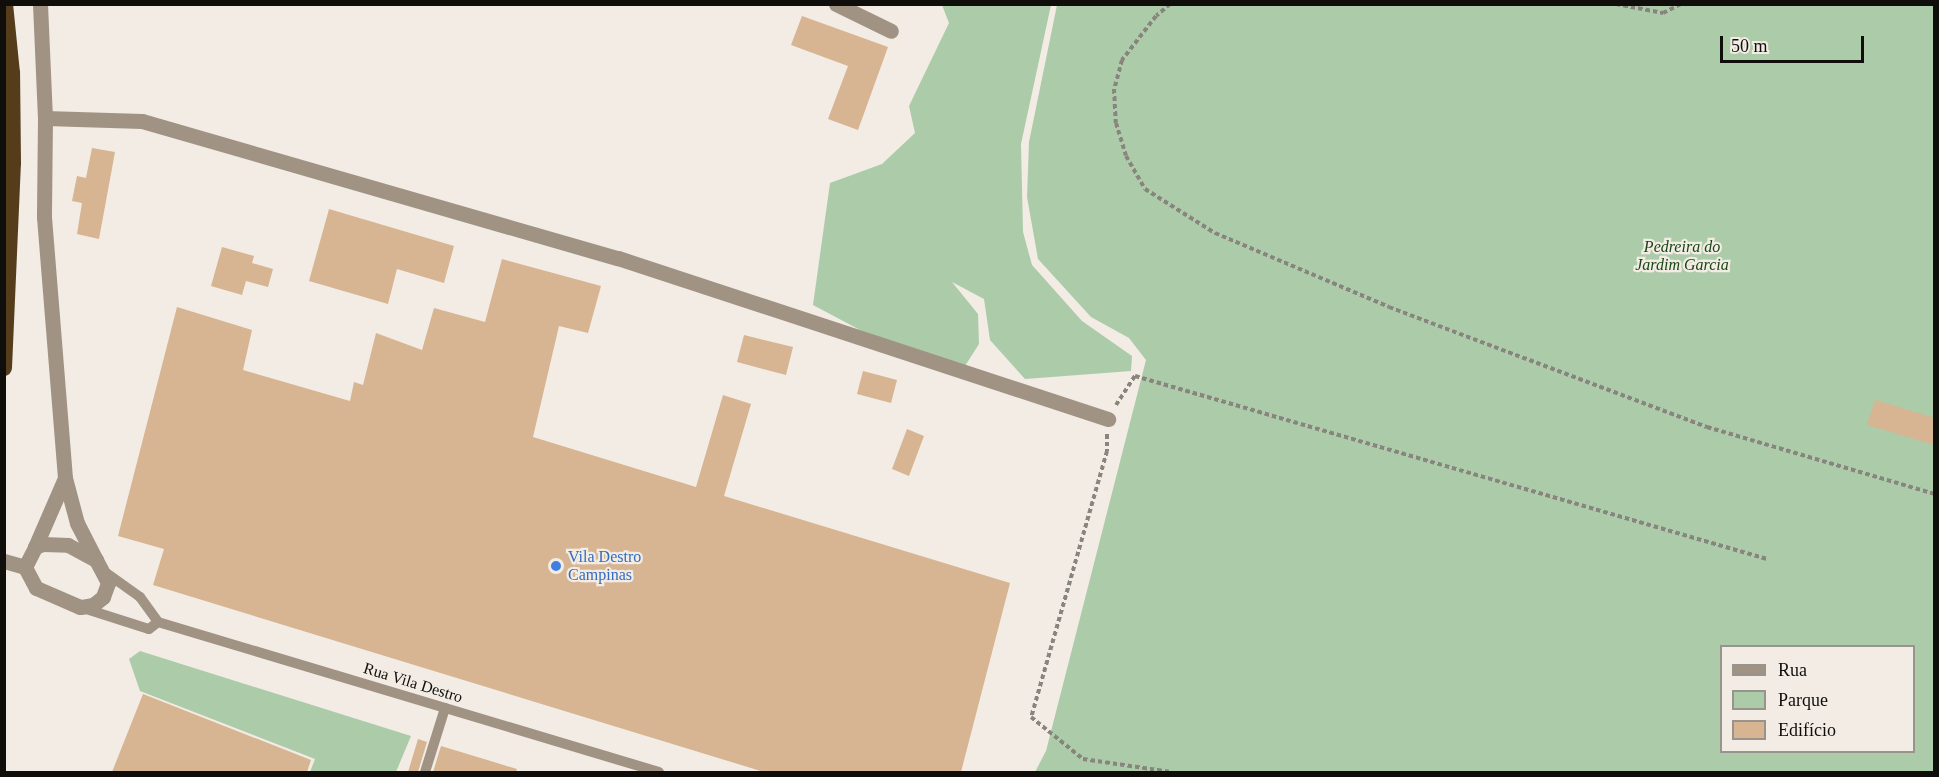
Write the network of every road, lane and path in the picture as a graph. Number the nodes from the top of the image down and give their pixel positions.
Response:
1 (5, 4) edge
2 (40, 4) edge
3 (836, 4) edge
4 (1170, 4) edge
5 (1616, 4) edge
6 (1681, 4) edge
7 (891, 31) dead end
8 (45, 118) junction
9 (4, 368) edge
10 (1108, 419) junction
11 (65, 478) junction
12 (1935, 494) edge
13 (35, 547) junction
14 (1767, 559) dead end
15 (5, 561) edge
16 (100, 566) junction
17 (25, 567) junction
18 (80, 607) junction
19 (159, 622) junction
20 (445, 708) junction
21 (425, 772) edge
22 (659, 772) edge
23 (1172, 772) edge

1 - 9 highway
2 - 8 street
3 - 7 street
4 - 12 path
5 - 6 path
8 - 10 street
8 - 11 street
10 - 14 path
10 - 23 path
11 - 13 street
11 - 16 street
13 - 16 street
13 - 17 street
15 - 17 street
16 - 18 street
16 - 19 lane
17 - 18 street
18 - 19 lane, Rua Vila Destro
19 - 20 lane, Rua Vila Destro
20 - 21 lane
20 - 22 lane, Rua Vila Destro

